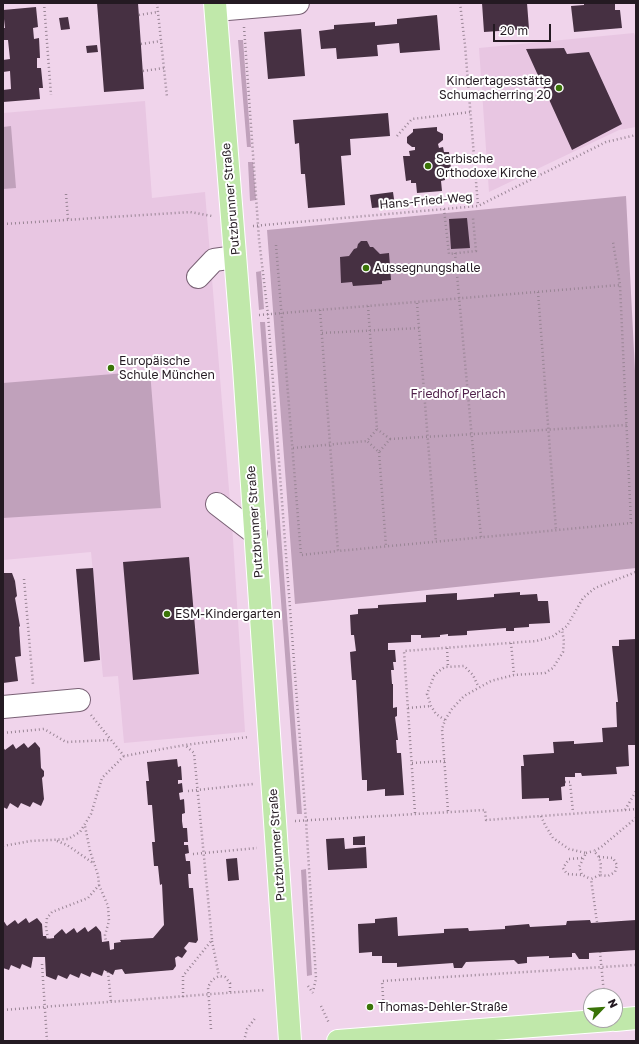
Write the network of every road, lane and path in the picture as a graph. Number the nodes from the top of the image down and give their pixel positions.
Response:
1 (44, 3) edge
2 (157, 3) edge
3 (298, 3) edge
4 (460, 3) edge
5 (215, 6) edge
6 (242, 8) junction
7 (158, 12) junction
8 (139, 15) dead end
9 (161, 41) junction
10 (141, 44) dead end
11 (164, 68) junction
12 (143, 71) dead end
13 (50, 95) dead end
14 (167, 97) dead end
15 (471, 112) junction
16 (636, 135) edge
17 (397, 136) dead end
18 (66, 194) dead end
19 (478, 206) junction
20 (444, 209) junction
21 (212, 216) dead end
22 (473, 218) dead end
23 (68, 220) junction
24 (3, 224) edge
25 (260, 225) junction
26 (251, 226) dead end
27 (613, 242) dead end
28 (276, 245) dead end
29 (455, 253) junction
30 (236, 257) junction
31 (198, 277) dead end
32 (620, 285) junction
33 (538, 292) junction
34 (459, 299) junction
35 (417, 303) junction
36 (368, 306) junction
37 (320, 310) junction
38 (282, 314) junction
39 (258, 315) dead end
40 (268, 315) junction
41 (419, 328) junction
42 (370, 331) junction
43 (322, 333) junction
44 (627, 425) junction
45 (377, 429) junction
46 (550, 430) junction
47 (472, 435) junction
48 (428, 438) junction
49 (390, 439) junction
50 (367, 441) junction
51 (330, 444) junction
52 (293, 448) junction
53 (379, 452) junction
54 (218, 504) dead end
55 (556, 530) junction
56 (256, 534) junction
57 (481, 537) junction
58 (436, 542) junction
59 (386, 546) junction
60 (338, 551) junction
61 (636, 572) edge
62 (24, 579) dead end
63 (562, 630) junction
64 (511, 643) junction
65 (447, 648) junction
66 (448, 666) junction
67 (514, 674) junction
68 (478, 686) junction
69 (79, 700) joint
70 (34, 704) junction
71 (431, 706) junction
72 (3, 707) edge
73 (408, 708) junction
74 (445, 720) junction
75 (3, 733) edge
76 (252, 736) dead end
77 (110, 740) junction
78 (185, 745) junction
79 (124, 756) junction
80 (445, 761) junction
81 (412, 763) junction
82 (565, 782) dead end
83 (256, 784) dead end
84 (198, 790) junction
85 (188, 791) dead end
86 (636, 792) edge
87 (636, 809) edge
88 (624, 810) junction
89 (448, 811) junction
90 (573, 812) junction
91 (415, 813) junction
92 (542, 816) junction
93 (636, 818) edge
94 (295, 821) dead end
95 (306, 821) junction
96 (85, 826) junction
97 (54, 840) junction
98 (3, 846) edge
99 (260, 848) dead end
100 (594, 851) junction
101 (204, 853) junction
102 (586, 853) junction
103 (193, 854) dead end
104 (599, 857) junction
105 (582, 858) junction
106 (93, 862) junction
107 (582, 876) junction
108 (600, 876) junction
109 (591, 879) junction
110 (99, 885) junction
111 (597, 922) dead end
112 (48, 939) dead end
113 (212, 940) junction
114 (106, 942) dead end
115 (600, 952) dead end
116 (42, 964) dead end
117 (636, 965) edge
118 (601, 968) junction
119 (108, 972) dead end
120 (219, 976) junction
121 (603, 988) edge
122 (265, 990) dead end
123 (313, 993) dead end
124 (230, 994) junction
125 (209, 996) junction
126 (183, 997) junction
127 (111, 1002) junction
128 (45, 1007) junction
129 (3, 1010) edge
130 (384, 1012) dead end
131 (256, 1017) dead end
132 (636, 1018) edge
133 (623, 1019) edge
134 (583, 1022) edge
135 (211, 1030) dead end
136 (47, 1041) edge
137 (244, 1041) edge
138 (290, 1041) edge
139 (338, 1041) edge

1 - 13 path
2 - 7 path
3 - 6 street
4 - 15 path
5 - 6 street
5 - 30 main road, Putzbrunner Straße
6 - 25 path, Putzbrunner Straße
7 - 8 path
7 - 9 path
9 - 10 path
9 - 11 path
11 - 12 path
11 - 14 path
15 - 17 path
15 - 19 path
16 - 19 path, Hans-Fried-Weg
18 - 23 path
19 - 20 path, Hans-Fried-Weg
20 - 25 path, Hans-Fried-Weg
20 - 29 path
21 - 23 path
22 - 29 path
23 - 24 path
25 - 26 path, Hans-Fried-Weg
25 - 40 path, Putzbrunner Straße
27 - 32 path
28 - 38 path
29 - 34 path
30 - 31 street
30 - 56 main road, Putzbrunner Straße
32 - 33 path
32 - 44 path
33 - 34 path
33 - 46 path
34 - 35 path
34 - 47 path
35 - 36 path
35 - 41 path
36 - 37 path
36 - 42 path
37 - 38 path
37 - 43 path
38 - 40 path
38 - 52 path
39 - 40 path
40 - 95 path, Putzbrunner Straße
41 - 42 path
41 - 48 path
42 - 43 path
42 - 45 path
43 - 51 path
44 - 46 path
44 - 55 path
45 - 49 path
45 - 50 path
46 - 47 path
46 - 55 path
47 - 48 path
47 - 57 path
48 - 49 path
48 - 58 path
49 - 53 path
50 - 51 path
50 - 53 path
51 - 52 path
51 - 60 path
52 - 60 path
53 - 59 path
54 - 56 street
55 - 57 path
56 - 138 main road, Putzbrunner Straße
57 - 58 path
58 - 59 path
59 - 60 path
61 - 63 path
62 - 70 path
63 - 64 path
63 - 67 path
64 - 65 path
64 - 67 path
65 - 66 path
65 - 73 path
66 - 68 path
66 - 71 path
67 - 68 path
68 - 74 path
69 - 70 street
69 - 77 path
70 - 72 street
71 - 73 path
71 - 74 path
73 - 81 path
74 - 80 path
75 - 77 path
76 - 78 path
77 - 79 path
78 - 79 path
78 - 84 path
79 - 96 path
80 - 81 path
80 - 89 path
81 - 91 path
82 - 90 path
83 - 84 path
84 - 85 path
84 - 101 path
86 - 88 path
87 - 88 path
88 - 90 path
89 - 91 path
89 - 92 path
90 - 92 path
91 - 95 path
92 - 102 path
93 - 100 path
94 - 95 path
95 - 123 path, Putzbrunner Straße
96 - 97 path
96 - 106 path
97 - 98 path
97 - 106 path
99 - 101 path
100 - 102 path
100 - 104 path
101 - 103 path
101 - 113 path
102 - 105 path
104 - 108 path
104 - 108 path
105 - 107 path
105 - 107 path
106 - 110 path
107 - 109 path
108 - 109 path
109 - 111 path
110 - 112 path
110 - 114 path
113 - 120 path
113 - 126 path
115 - 118 path
116 - 128 path
117 - 118 path
118 - 121 path
118 - 130 path
119 - 127 path
120 - 124 path
120 - 125 path
122 - 124 path
124 - 125 path
125 - 126 path
125 - 135 path
126 - 127 path
127 - 128 path
128 - 129 path
128 - 136 path
131 - 137 path
132 - 133 main road
134 - 139 main road

